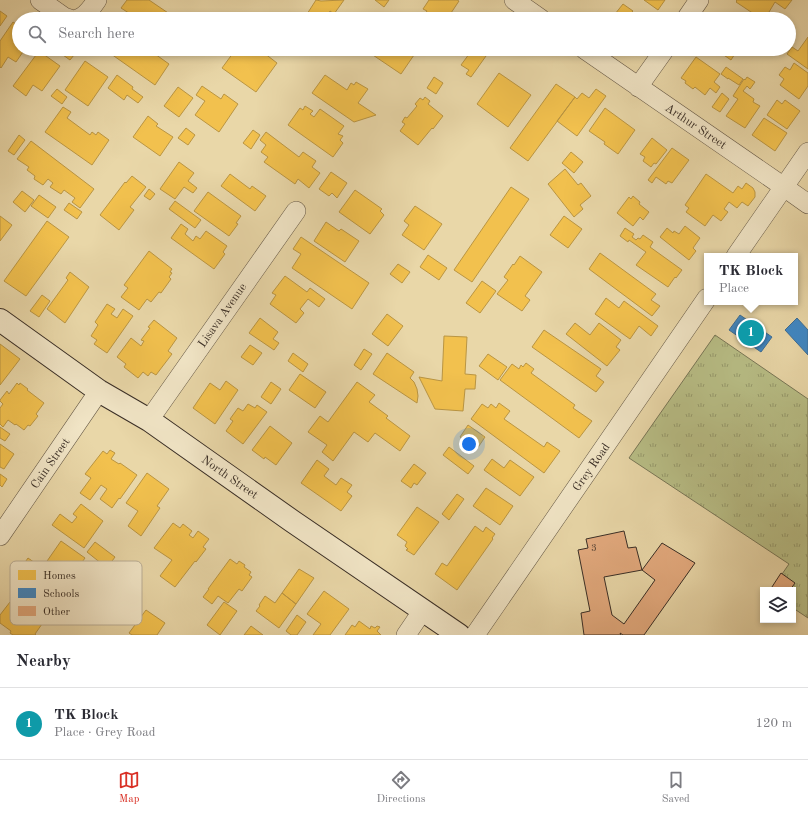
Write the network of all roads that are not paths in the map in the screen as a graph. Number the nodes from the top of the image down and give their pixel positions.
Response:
1 (40, 0) edge
2 (97, 0) edge
3 (514, 0) edge
4 (699, 0) edge
5 (57, 12) edge
6 (88, 12) edge
7 (532, 12) edge
8 (691, 12) edge
9 (594, 56) edge
10 (660, 56) edge
11 (638, 86) junction
12 (808, 152) edge
13 (784, 187) junction
14 (808, 204) edge
15 (296, 211) dead end
16 (738, 253) edge
17 (704, 302) edge
18 (0, 320) edge
19 (99, 391) junction
20 (149, 420) junction
21 (0, 536) edge
22 (423, 610) junction
23 (406, 635) edge
24 (459, 635) edge
25 (475, 635) edge

1 - 5 street
2 - 6 street
3 - 7 street
4 - 8 street
9 - 11 street, Arthur Street
10 - 11 street
11 - 13 street, Arthur Street
12 - 13 street
13 - 14 street, Arthur Street
13 - 16 street
15 - 20 street, Lisava Avenue
17 - 25 street, Grey Road
18 - 19 street, North Street
19 - 20 street, North Street
19 - 21 street, Cain Street
20 - 22 street, North Street
22 - 23 street
22 - 24 street, North Street

